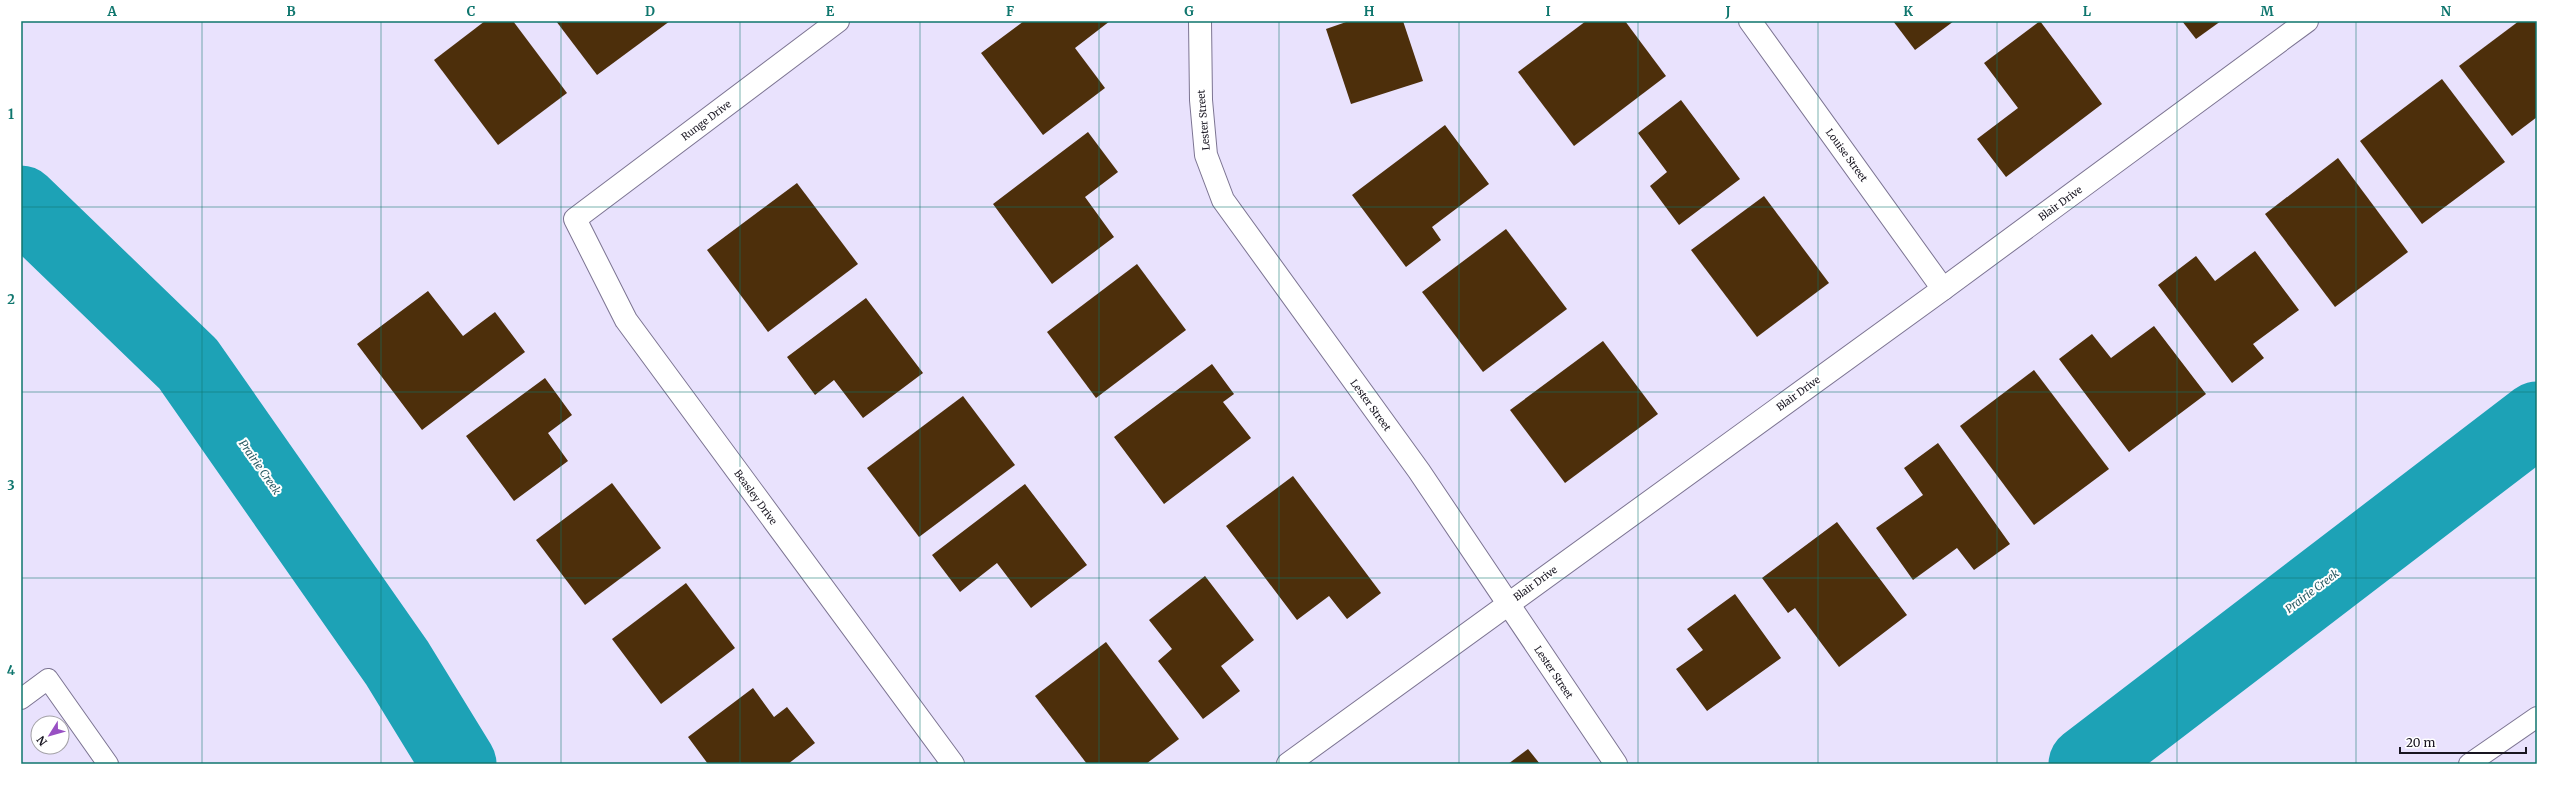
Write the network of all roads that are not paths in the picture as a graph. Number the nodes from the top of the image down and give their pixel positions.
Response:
1 (838, 21) edge
2 (1200, 21) edge
3 (1750, 21) edge
4 (2306, 21) edge
5 (575, 219) joint
6 (1943, 289) junction
7 (1508, 602) junction
8 (21, 699) edge
9 (2537, 717) edge
10 (108, 764) edge
11 (953, 764) edge
12 (1288, 764) edge
13 (1616, 764) edge
14 (2469, 764) edge

1 - 5 street, Runge Drive
2 - 7 street, Lester Street
3 - 6 street, Louise Street
4 - 6 street, Blair Drive
5 - 11 street, Beasley Drive
6 - 7 street, Blair Drive
7 - 12 street, Blair Drive
7 - 13 street, Lester Street
8 - 10 lane
9 - 14 lane

